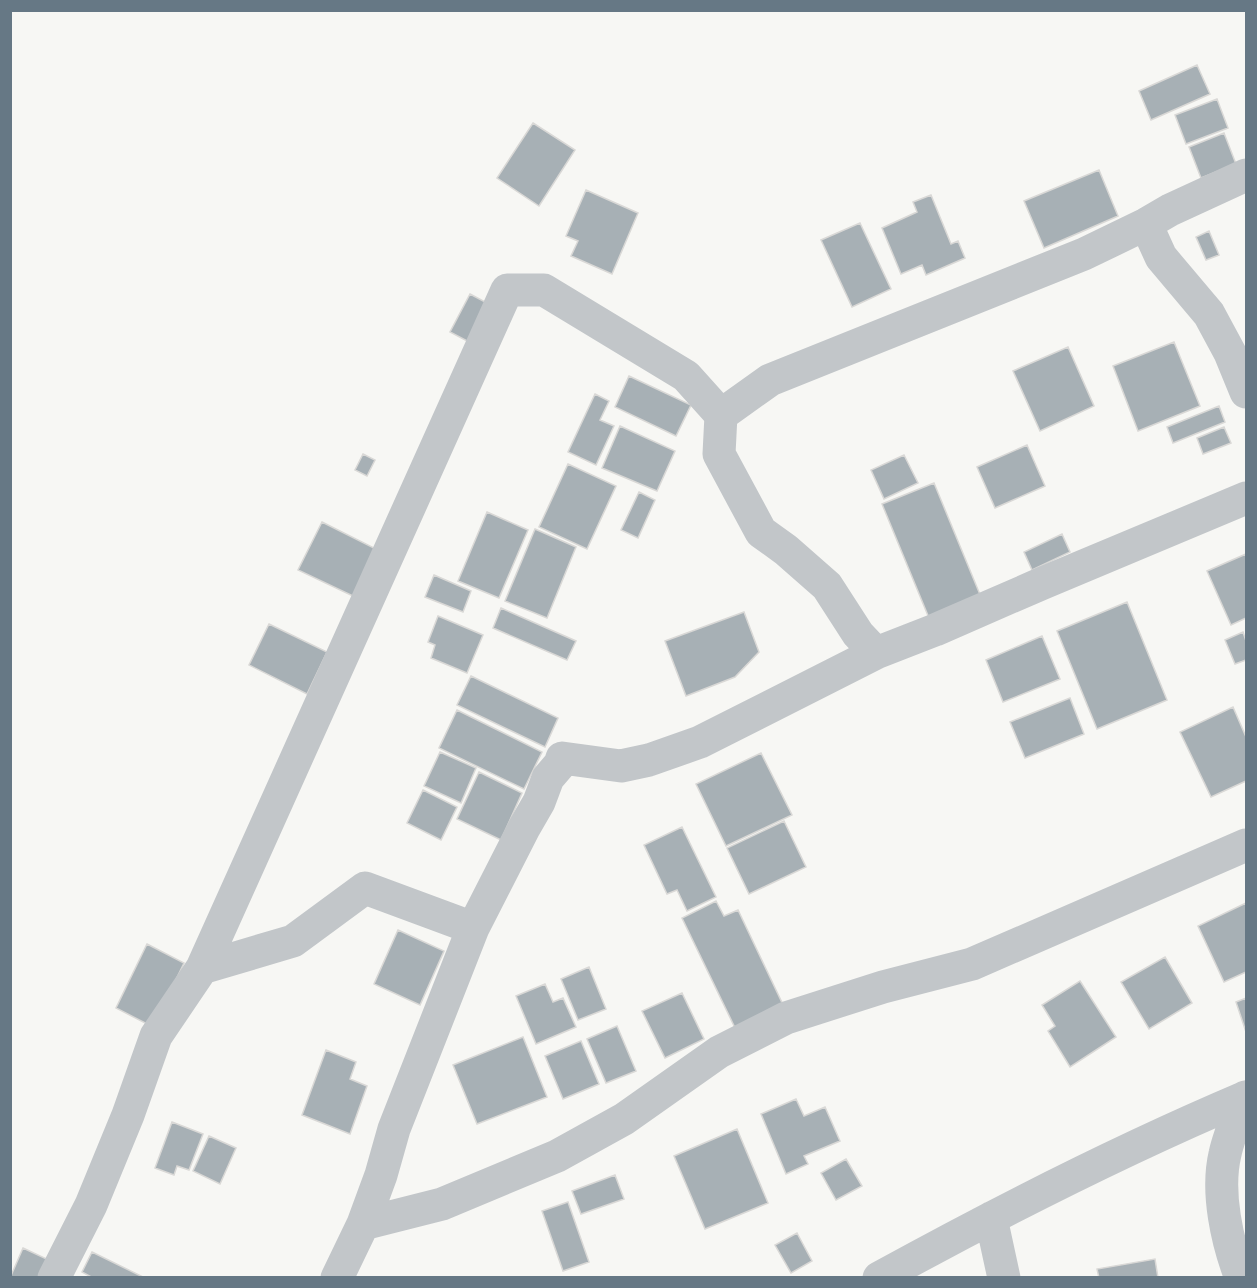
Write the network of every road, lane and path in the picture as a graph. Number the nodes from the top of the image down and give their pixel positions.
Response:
1 (1246, 176) edge
2 (1146, 224) junction
3 (1246, 392) edge
4 (721, 415) junction
5 (1246, 498) edge
6 (876, 653) junction
7 (1246, 845) edge
8 (473, 928) junction
9 (202, 968) junction
10 (1246, 1097) edge
11 (991, 1218) junction
12 (363, 1224) junction
13 (345, 1272) edge
14 (54, 1278) edge
15 (879, 1278) edge
16 (1004, 1278) edge
17 (1241, 1278) edge

1 - 2 street
2 - 3 street
2 - 4 street
4 - 6 street
4 - 9 street
5 - 6 street
6 - 8 street
7 - 12 street
8 - 9 street
8 - 12 street
9 - 14 street
10 - 11 street
10 - 17 street
11 - 15 street
11 - 16 street
12 - 13 street

